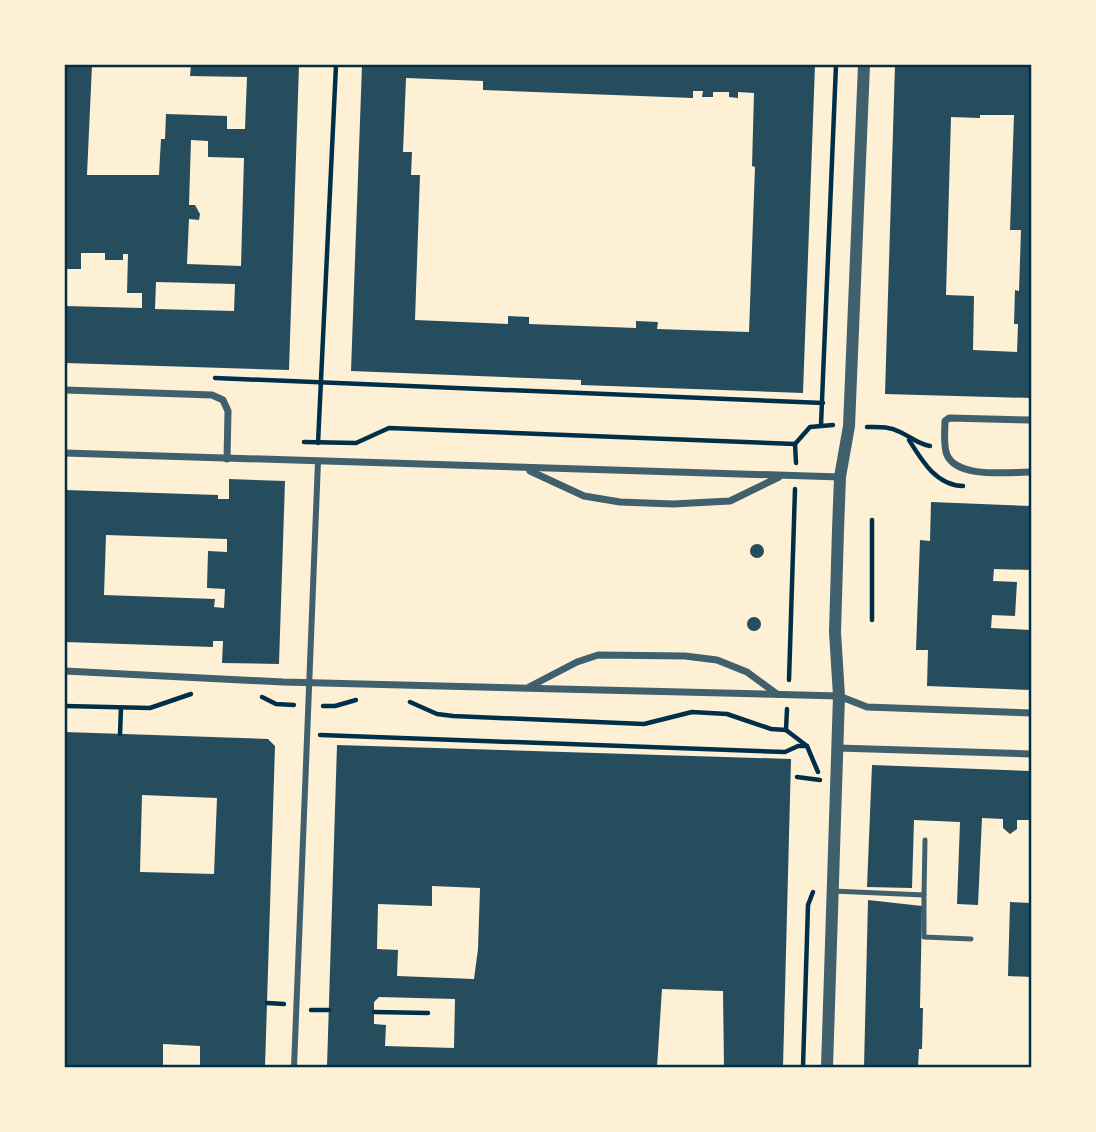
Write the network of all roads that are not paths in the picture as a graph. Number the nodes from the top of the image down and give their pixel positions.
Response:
1 (864, 65) edge
2 (65, 390) edge
3 (1031, 420) edge
4 (65, 453) edge
5 (227, 458) junction
6 (318, 461) junction
7 (521, 468) junction
8 (1031, 472) edge
9 (783, 475) junction
10 (840, 477) junction
11 (65, 671) edge
12 (309, 682) junction
13 (528, 687) junction
14 (777, 694) junction
15 (839, 696) junction
16 (1031, 713) edge
17 (838, 748) junction
18 (1031, 754) edge
19 (925, 840) dead end
20 (832, 891) junction
21 (924, 895) junction
22 (971, 939) dead end
23 (294, 1067) edge
24 (827, 1067) edge

1 - 10 street
2 - 5 street
3 - 8 street
4 - 5 street
5 - 6 street
6 - 7 street
6 - 12 street
7 - 9 street
7 - 9 street
9 - 10 street
10 - 15 street
11 - 12 street
12 - 13 street
12 - 23 street
13 - 14 street
13 - 14 street
14 - 15 street
15 - 16 street
15 - 17 street
17 - 18 street
17 - 20 street
19 - 21 lane
20 - 21 lane
20 - 24 street
21 - 22 lane

